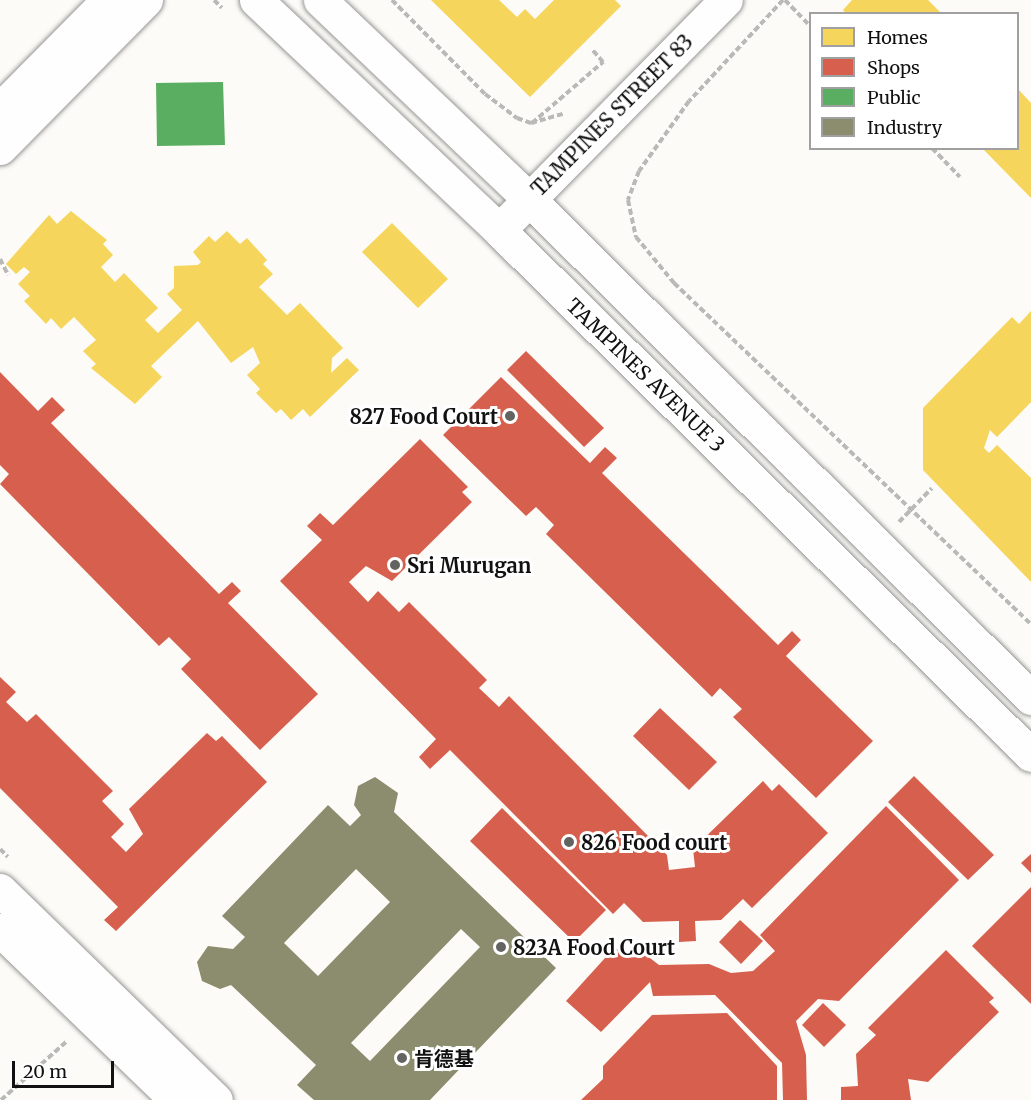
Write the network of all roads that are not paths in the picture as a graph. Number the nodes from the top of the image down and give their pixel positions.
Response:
1 (108, 0) edge
2 (146, 0) edge
3 (256, 0) edge
4 (320, 0) edge
5 (726, 0) edge
6 (0, 109) edge
7 (0, 148) edge
8 (529, 198) junction
9 (499, 230) junction
10 (1031, 698) edge
11 (1031, 755) edge
12 (0, 890) edge
13 (0, 930) edge
14 (176, 1100) edge
15 (216, 1100) edge

1 - 6 street
2 - 7 street
3 - 9 street, TAMPINES AVENUE 3
4 - 8 street, TAMPINES AVENUE 3
5 - 8 street, TAMPINES STREET 83
8 - 9 street, TAMPINES STREET 83
8 - 10 street, TAMPINES AVENUE 3
9 - 11 street, TAMPINES AVENUE 3
12 - 15 street
13 - 14 street

